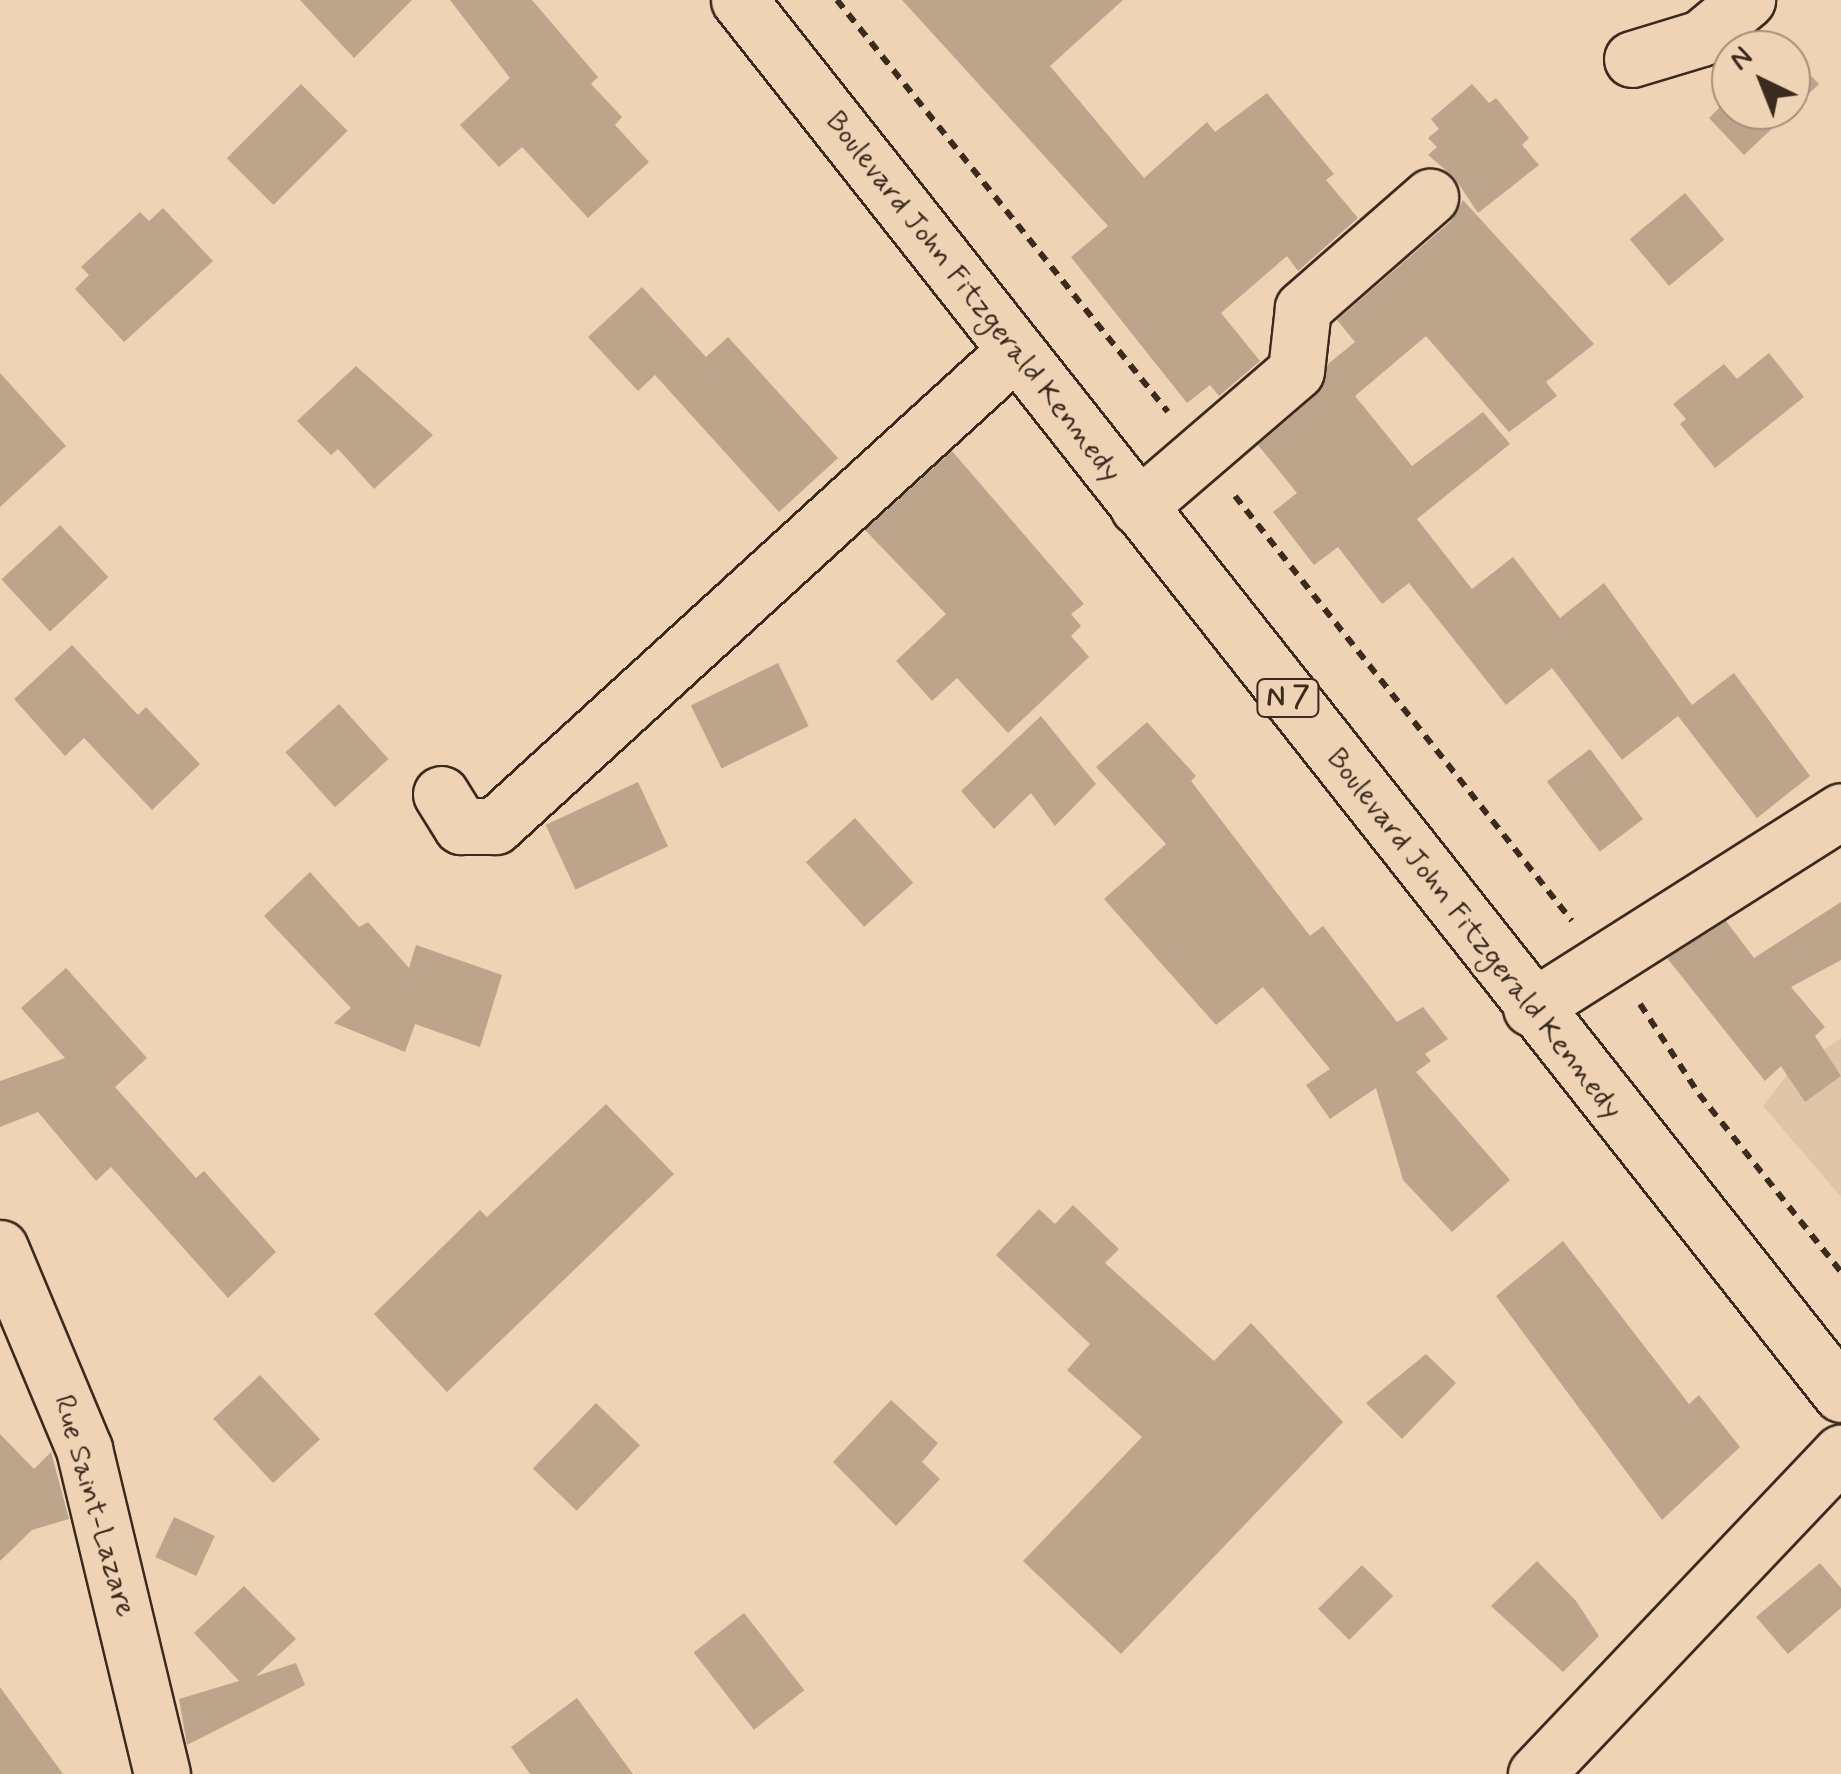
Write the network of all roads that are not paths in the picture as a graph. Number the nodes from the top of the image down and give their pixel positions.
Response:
1 (738, 0) edge
2 (1747, 0) edge
3 (1632, 59) dead end
4 (1430, 197) dead end
5 (1015, 351) junction
6 (1138, 507) junction
7 (441, 794) dead end
8 (1841, 811) edge
9 (1531, 1008) junction
10 (0, 1248) edge
11 (1841, 1394) edge
12 (1841, 1453) edge
13 (162, 1774) edge
14 (1536, 1774) edge

1 - 5 main road, Boulevard John Fitzgerald Kennedy / N 7
2 - 3 main road
4 - 6 main road
5 - 6 main road, Boulevard John Fitzgerald Kennedy / N 7
5 - 7 main road
6 - 9 main road, Boulevard John Fitzgerald Kennedy / N 7
8 - 9 main road
9 - 11 main road, Boulevard John Fitzgerald Kennedy / N 7
10 - 13 main road, Rue Saint-Lazare
12 - 14 main road

